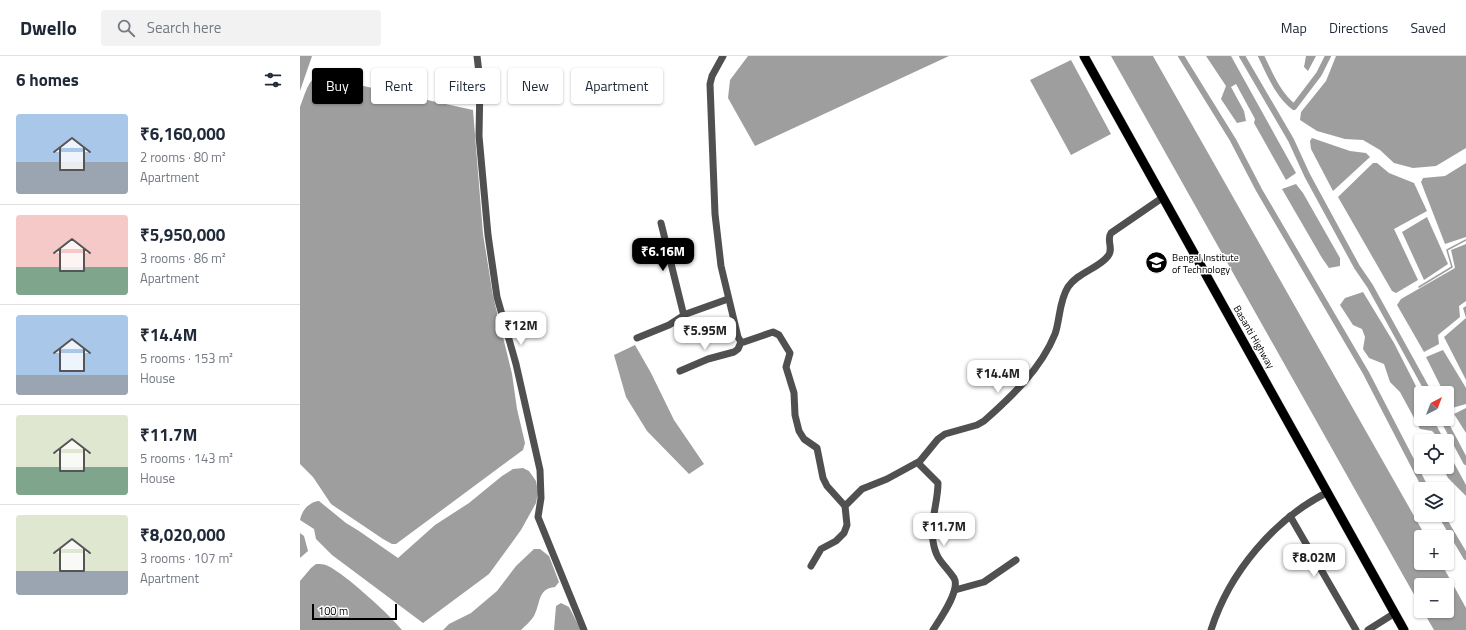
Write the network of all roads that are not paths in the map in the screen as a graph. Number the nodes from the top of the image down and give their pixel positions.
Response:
1 (477, 56) edge
2 (722, 56) edge
3 (1084, 56) edge
4 (1162, 198) junction
5 (661, 223) dead end
6 (728, 299) junction
7 (684, 316) junction
8 (637, 338) dead end
9 (741, 342) junction
10 (680, 372) dead end
11 (918, 462) junction
12 (1328, 492) junction
13 (845, 506) junction
14 (1290, 516) junction
15 (1016, 560) dead end
16 (811, 566) dead end
17 (955, 590) junction
18 (1395, 614) junction
19 (584, 630) edge
20 (933, 630) edge
21 (1211, 630) edge
22 (1356, 630) edge
23 (1368, 630) edge
24 (1404, 630) edge

1 - 19 street
2 - 6 street
3 - 4 main road, Basanti Highway
4 - 11 street
4 - 12 main road, Basanti Highway
5 - 7 street
6 - 7 street
6 - 9 street
7 - 8 street
9 - 10 street
9 - 13 street
11 - 13 street
11 - 17 street
12 - 14 street
12 - 18 main road, Basanti Highway
13 - 16 street
14 - 21 street
14 - 22 street
15 - 17 street
17 - 20 street
18 - 23 street
18 - 24 main road, Basanti Highway

